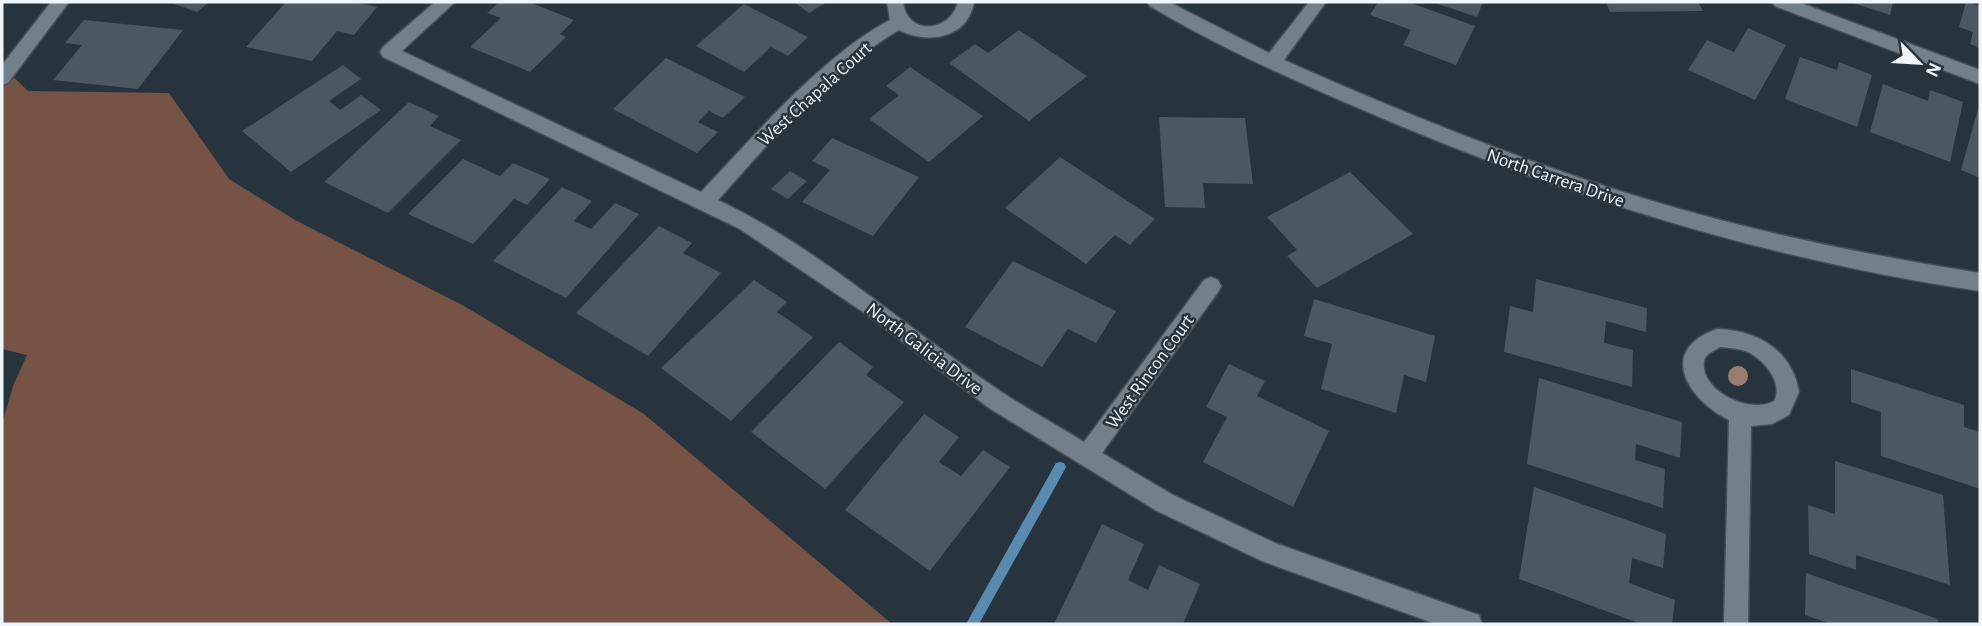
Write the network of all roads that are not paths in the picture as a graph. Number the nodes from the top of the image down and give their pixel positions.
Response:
1 (60, 2) edge
2 (446, 2) edge
3 (895, 2) edge
4 (966, 2) edge
5 (1156, 2) edge
6 (1318, 2) edge
7 (1781, 2) edge
8 (900, 22) junction
9 (1272, 62) junction
10 (2, 78) edge
11 (1980, 78) edge
12 (705, 201) junction
13 (1980, 282) edge
14 (1211, 286) dead end
15 (1740, 414) dead end
16 (1086, 457) junction
17 (1470, 624) edge
18 (1736, 624) edge

1 - 10 street
2 - 12 street, North Galicia Drive
3 - 8 street
4 - 8 street
5 - 9 street, North Carrera Drive
6 - 9 street
7 - 11 street
8 - 12 street, West Chapala Court
9 - 13 street, North Carrera Drive
12 - 16 street, North Galicia Drive
14 - 16 street, West Rincon Court
15 - 18 street
16 - 17 street, North Galicia Drive

